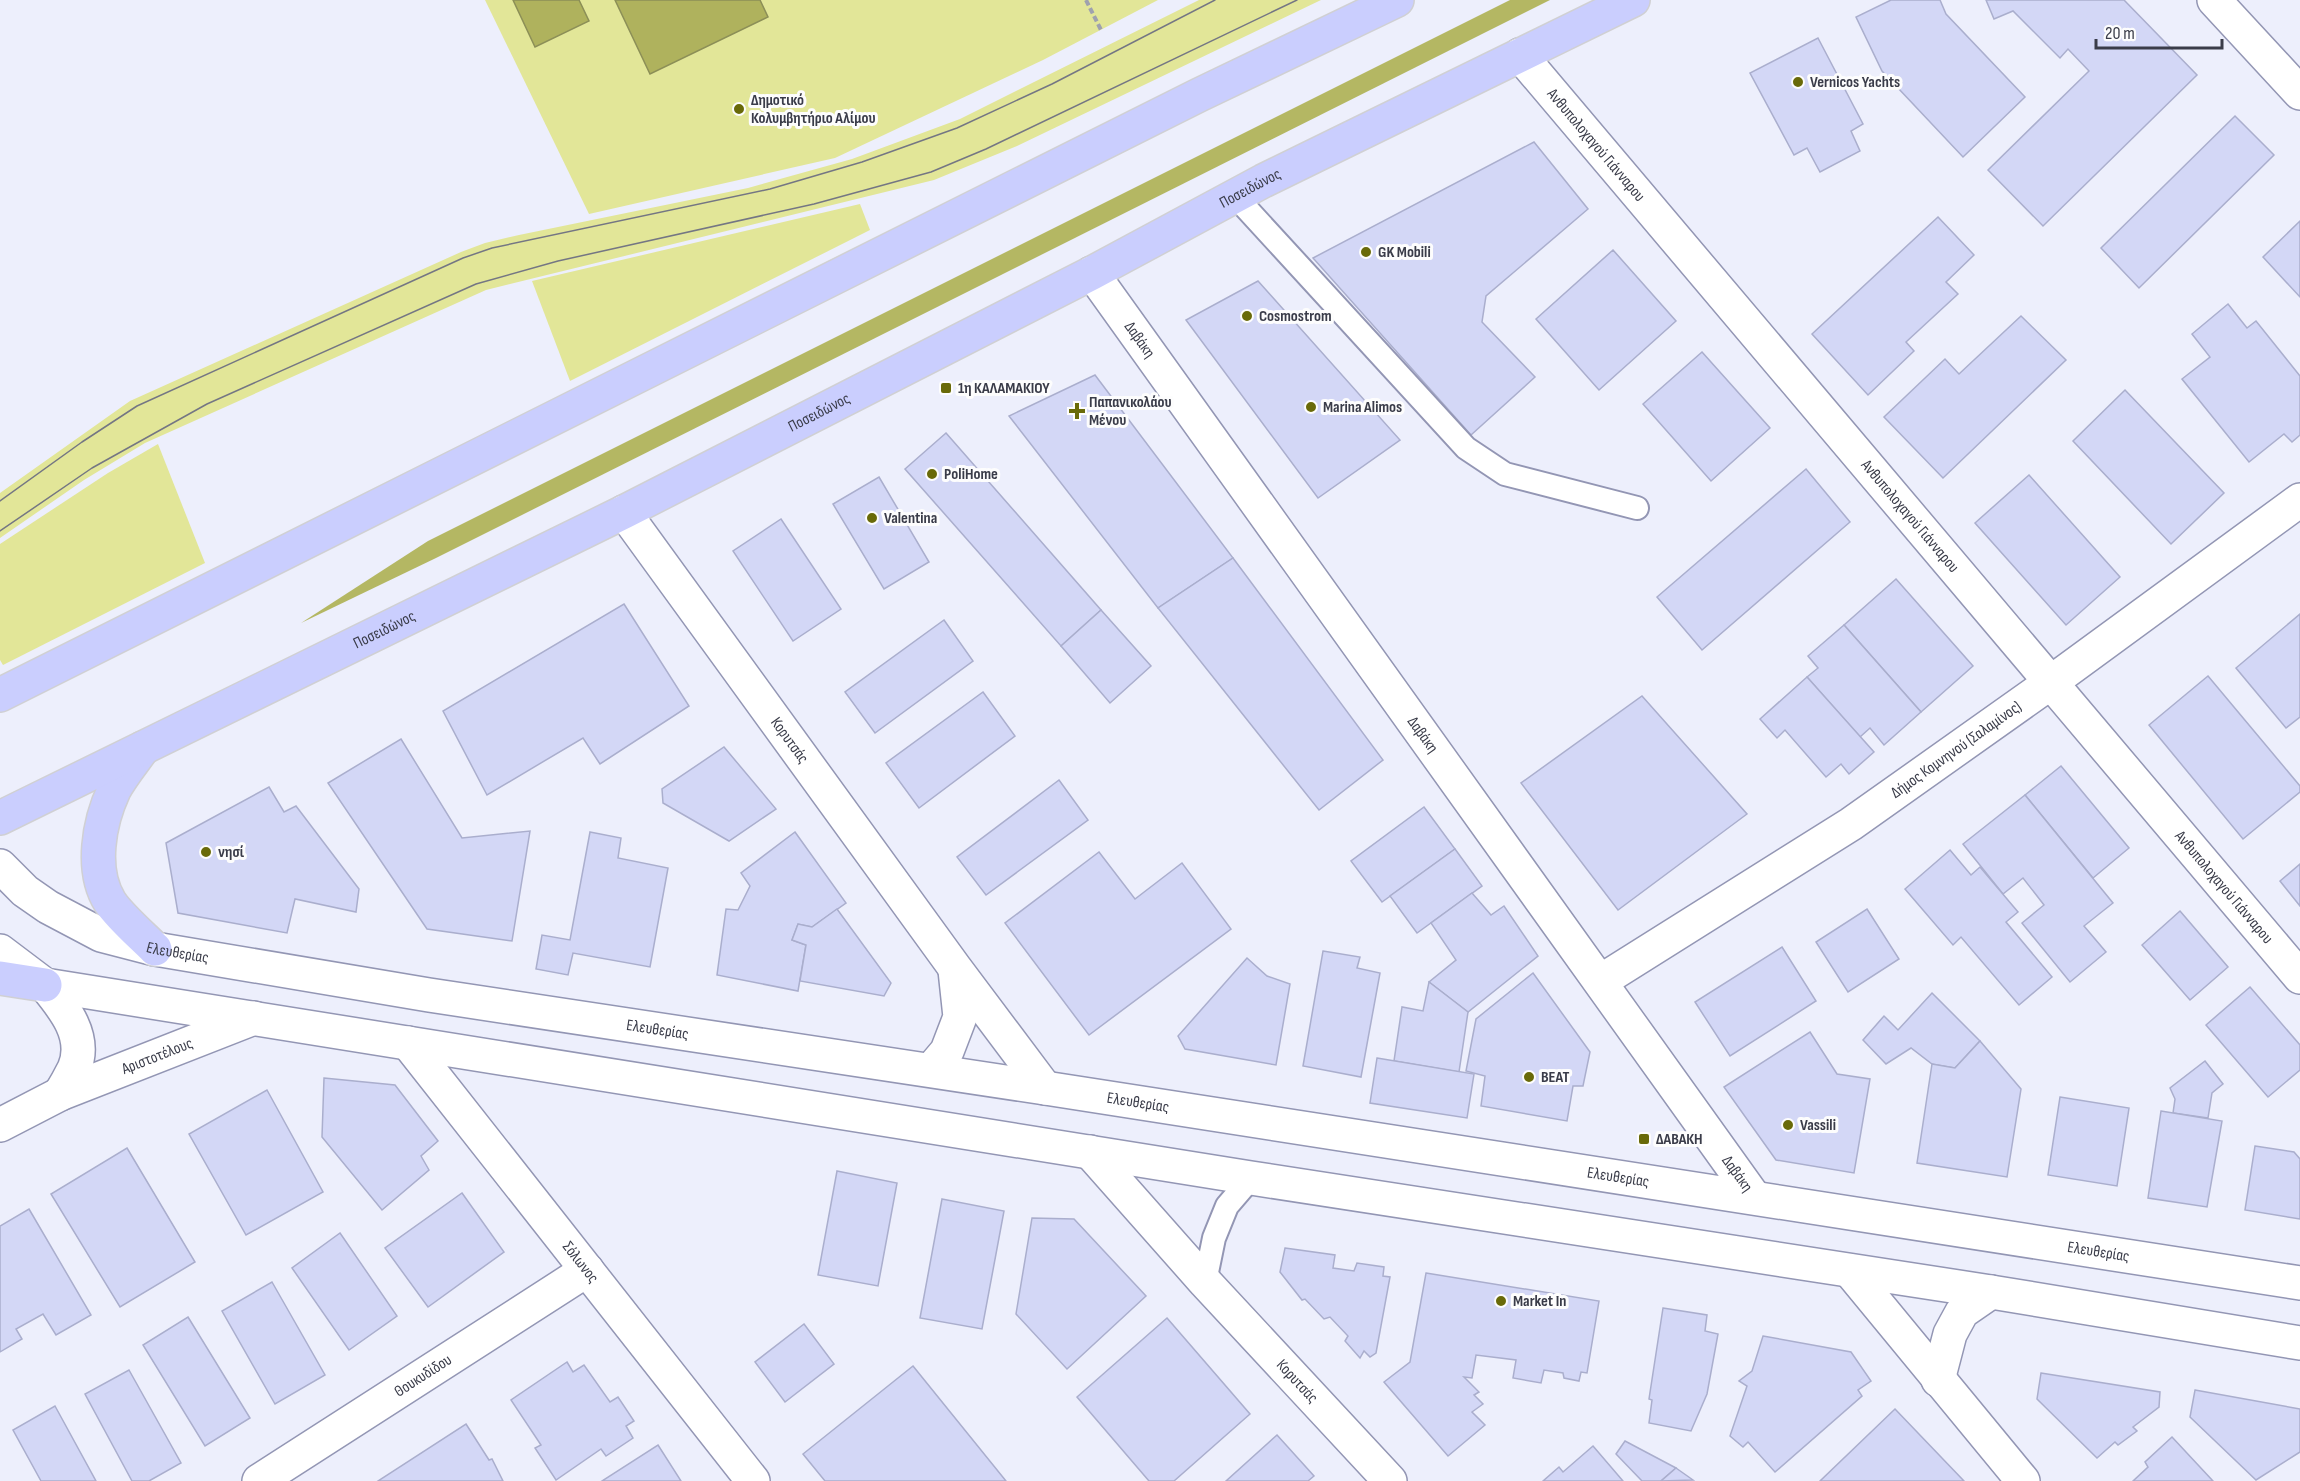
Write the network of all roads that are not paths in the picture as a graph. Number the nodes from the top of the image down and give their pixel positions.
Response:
1 (1396, 0) edge
2 (1634, 0) edge
3 (2214, 0) edge
4 (1520, 55) junction
5 (2300, 93) edge
6 (1235, 196) junction
7 (1092, 273) junction
8 (2300, 500) edge
9 (1637, 508) dead end
10 (624, 512) junction
11 (2050, 683) junction
12 (0, 695) edge
13 (145, 745) junction
14 (0, 818) edge
15 (0, 866) edge
16 (155, 949) junction
17 (0, 951) edge
18 (955, 968) junction
19 (2300, 977) edge
20 (0, 978) edge
21 (1601, 981) junction
22 (45, 985) junction
23 (254, 1018) junction
24 (408, 1043) junction
25 (931, 1070) junction
26 (1045, 1088) junction
27 (60, 1094) junction
28 (0, 1125) edge
29 (1090, 1152) junction
30 (1251, 1178) junction
31 (1754, 1197) junction
32 (587, 1270) junction
33 (1850, 1271) junction
34 (1205, 1282) junction
35 (2300, 1283) edge
36 (1991, 1292) junction
37 (2300, 1342) edge
38 (1938, 1380) junction
39 (274, 1477) edge
40 (753, 1481) edge
41 (1390, 1481) edge
42 (2023, 1481) edge

1 - 12 highway
2 - 4 highway, Ποσειδώνος
3 - 5 street
4 - 6 highway, Ποσειδώνος
4 - 11 street, Ανθυπολοχαγού Γιάνναρου
6 - 7 highway, Ποσειδώνος
6 - 9 lane
7 - 10 highway, Ποσειδώνος
7 - 21 street, Δαβάκη
8 - 11 street, Δήμος Κομνηνού (Σαλαμίνος)
10 - 13 highway, Ποσειδώνος
10 - 18 street, Κορυτσάς
11 - 19 street, Ανθυπολοχαγού Γιάνναρου
11 - 21 street, Δήμος Κομνηνού (Σαλαμίνος)
13 - 14 highway, Ποσειδώνος
13 - 16 highway
15 - 16 street, Ελευθερίας
16 - 25 street, Ελευθερίας
17 - 22 street
18 - 25 street
18 - 26 street, Κορυτσάς
20 - 22 highway
21 - 31 street, Δαβάκη
22 - 23 street
22 - 27 street
23 - 24 street
23 - 27 street, Αριστοτέλους
24 - 29 street
24 - 32 street, Σόλωνος
25 - 26 street, Ελευθερίας
26 - 31 street, Ελευθερίας
27 - 28 street, Αριστοτέλους
29 - 30 street
29 - 34 street, Κορυτσάς
30 - 33 street
30 - 34 lane
31 - 35 street, Ελευθερίας
32 - 39 street, Θουκυδίδου
32 - 40 street, Σόλωνος
33 - 36 street
33 - 38 street
34 - 41 street, Κορυτσάς
36 - 37 street
36 - 38 street
38 - 42 street

